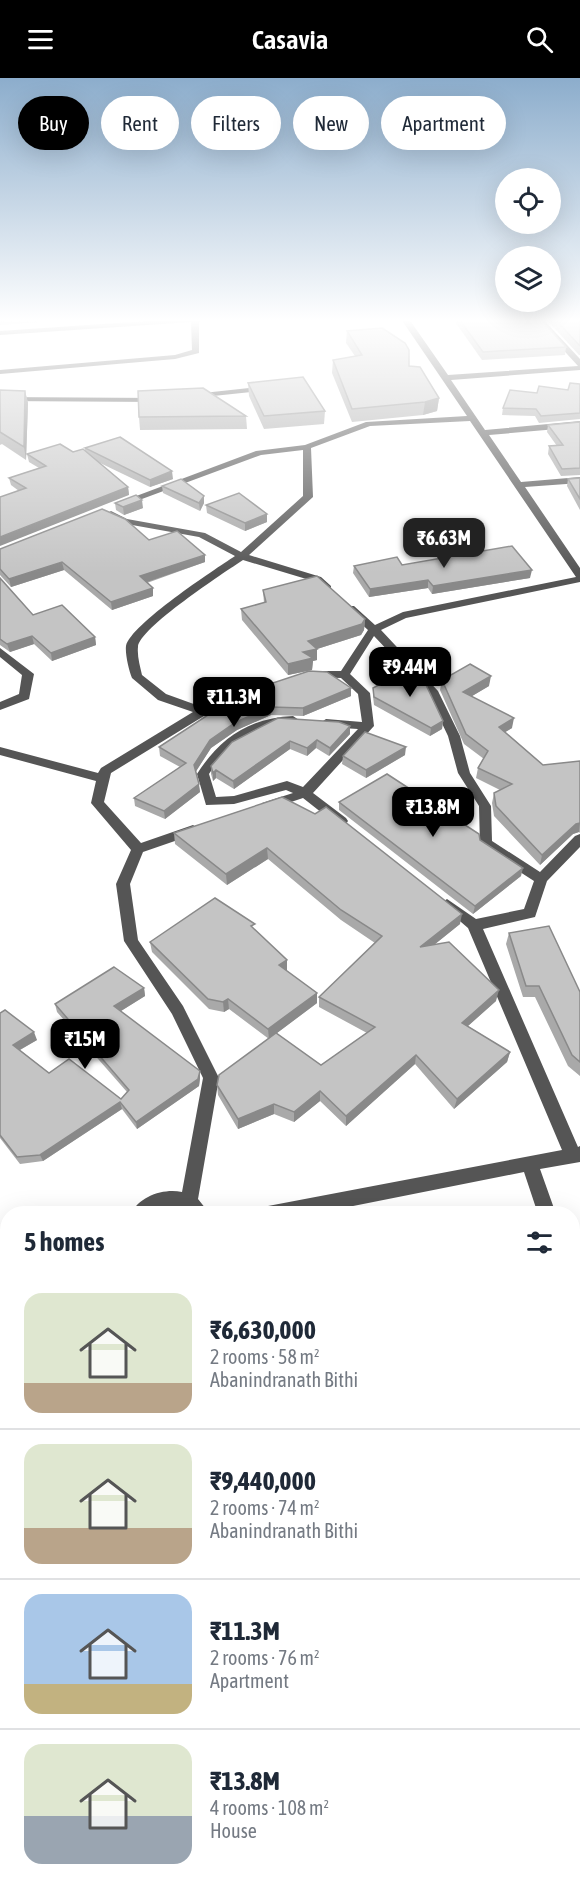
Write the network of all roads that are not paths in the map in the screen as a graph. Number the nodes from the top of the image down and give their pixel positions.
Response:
1 (463, 404) edge
2 (473, 418) junction
3 (580, 424) edge
4 (483, 433) junction
5 (307, 447) junction
6 (580, 480) edge
7 (519, 486) junction
8 (580, 549) edge
9 (564, 551) junction
10 (242, 556) junction
11 (580, 577) edge
12 (373, 630) junction
13 (0, 651) edge
14 (344, 675) junction
15 (298, 678) edge
16 (266, 688) edge
17 (0, 706) edge
18 (202, 711) junction
19 (368, 726) junction
20 (0, 751) edge
21 (103, 779) junction
22 (305, 793) junction
23 (253, 810) edge
24 (211, 825) edge
25 (352, 830) edge
26 (580, 838) edge
27 (138, 849) junction
28 (541, 879) junction
29 (436, 895) edge
30 (474, 925) junction
31 (577, 1155) edge
32 (530, 1164) junction
33 (146, 1206) edge
34 (191, 1206) edge
35 (195, 1206) edge
36 (310, 1206) edge
37 (545, 1206) edge

1 - 2 street
2 - 4 street
2 - 5 street
3 - 4 street
4 - 7 street
5 - 10 street
5 - 10 street
6 - 7 street
7 - 9 street
8 - 9 street
9 - 11 street
10 - 12 street
10 - 18 street
11 - 12 street
12 - 14 street
12 - 28 street
13 - 17 street
14 - 15 street
14 - 19 street
16 - 18 street
18 - 21 street
19 - 22 street
19 - 22 street
20 - 21 street
21 - 27 street
22 - 23 street
22 - 25 street
24 - 27 street
26 - 28 street
27 - 35 street
28 - 30 street
29 - 30 street
30 - 31 street
31 - 32 street
32 - 36 street
32 - 37 street
33 - 34 street

